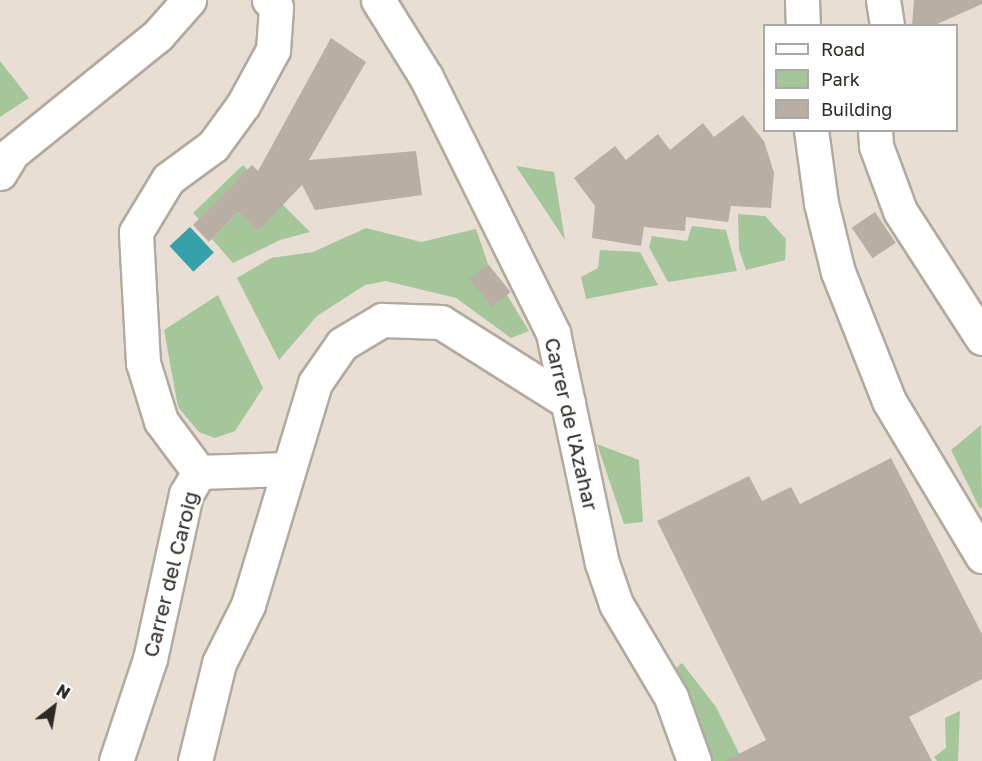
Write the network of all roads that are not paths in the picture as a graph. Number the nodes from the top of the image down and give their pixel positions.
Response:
1 (189, 0) edge
2 (269, 0) edge
3 (378, 0) edge
4 (802, 0) edge
5 (884, 0) edge
6 (803, 24) edge
7 (887, 24) edge
8 (811, 132) edge
9 (875, 132) edge
10 (0, 173) edge
11 (982, 338) edge
12 (568, 402) junction
13 (287, 469) junction
14 (199, 472) junction
15 (982, 556) edge
16 (116, 761) edge
17 (195, 761) edge
18 (694, 761) edge

1 - 10 street
2 - 14 street
3 - 12 street, Carrer de l'Azahar
4 - 6 street
5 - 7 street
8 - 15 street
9 - 11 street
12 - 13 street
12 - 18 street, Carrer de l'Azahar
13 - 14 street, Carrer del Caroig
13 - 17 street
14 - 16 street, Carrer del Caroig

